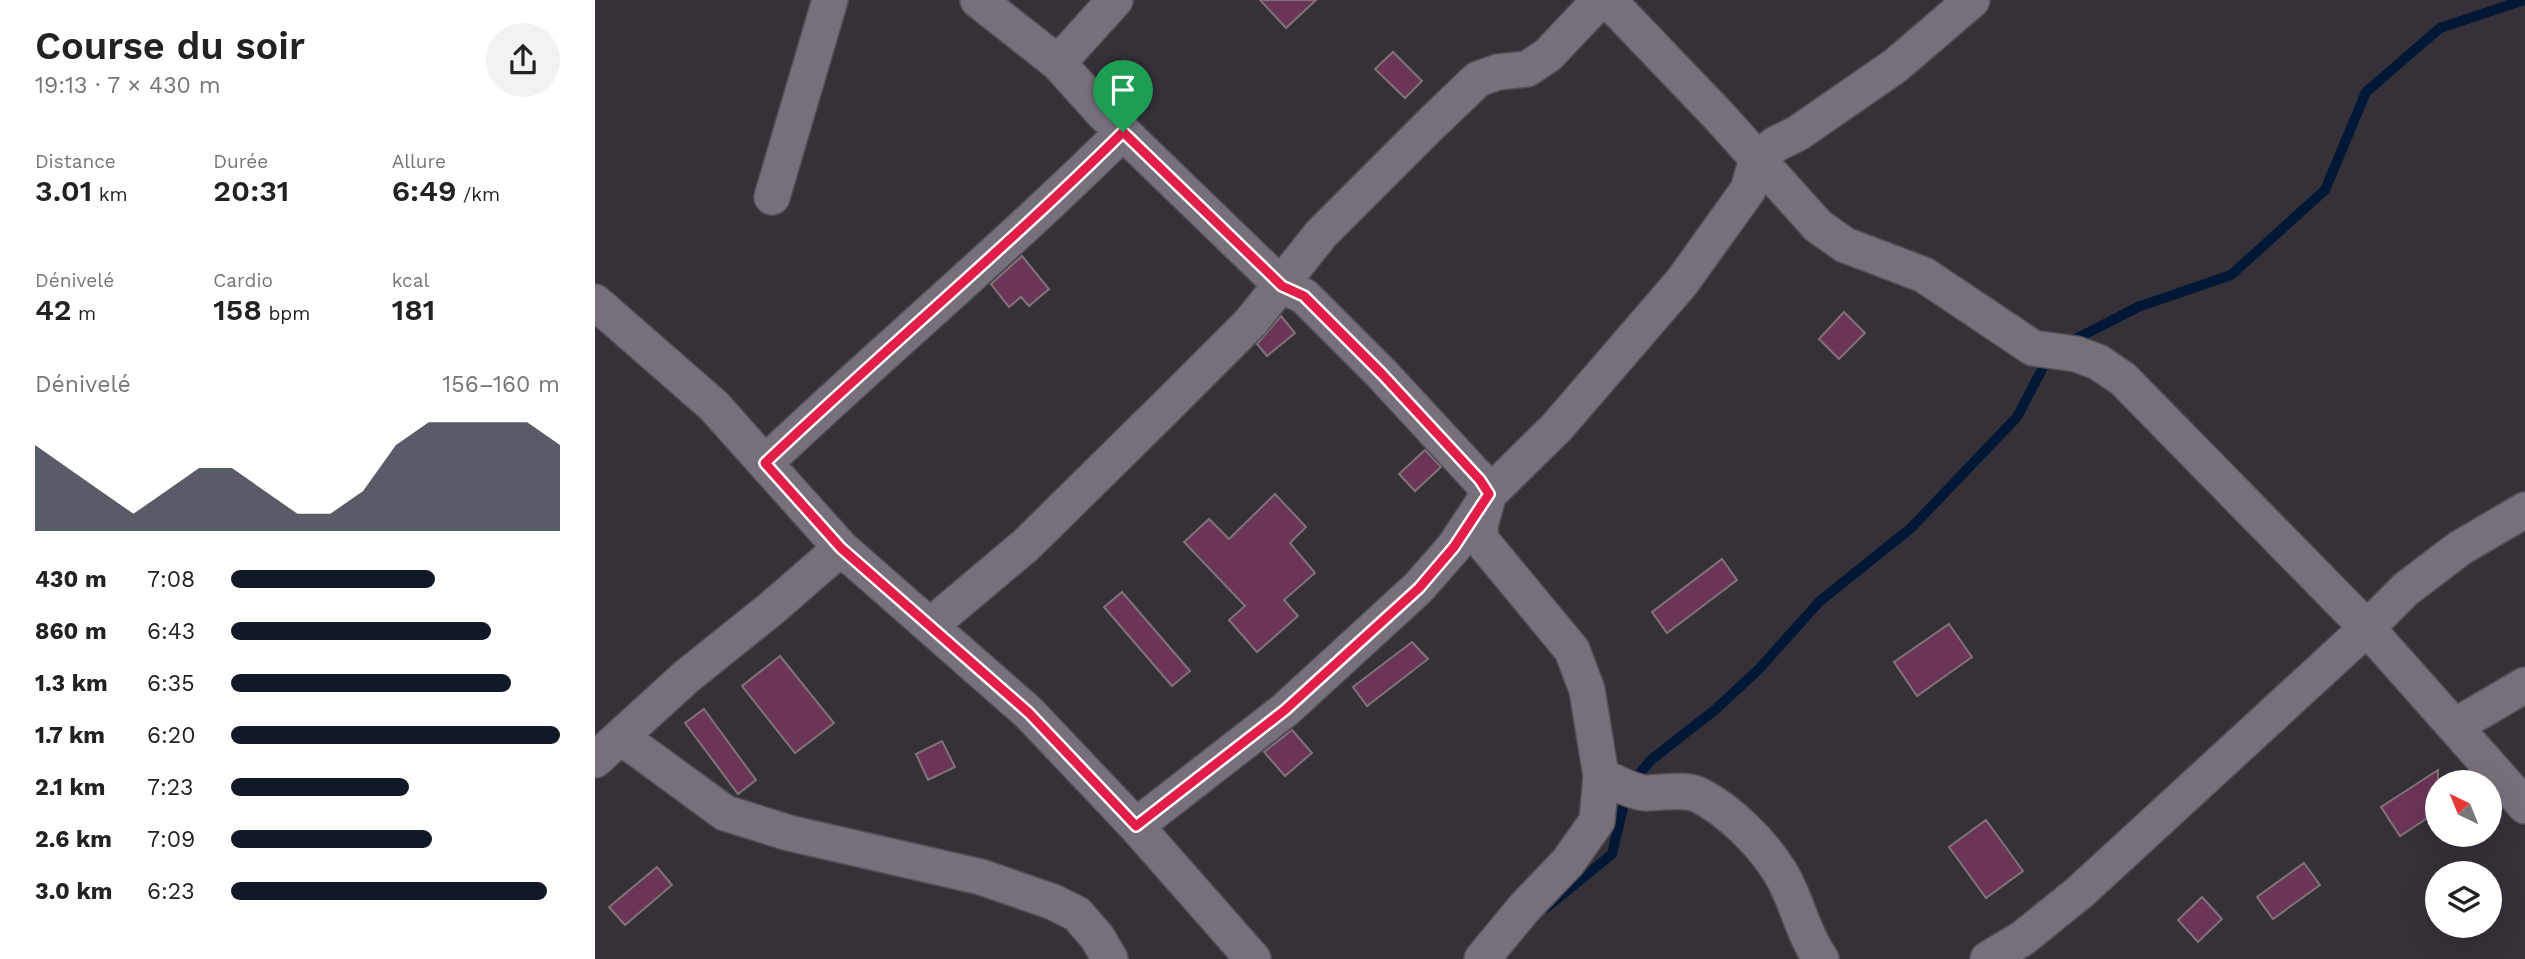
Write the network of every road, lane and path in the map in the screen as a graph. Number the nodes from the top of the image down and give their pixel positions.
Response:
1 (830, 0) edge
2 (978, 0) edge
3 (1115, 0) edge
4 (1600, 0) edge
5 (1608, 0) edge
6 (1972, 0) edge
7 (1058, 63) junction
8 (1123, 132) junction
9 (1757, 159) junction
10 (772, 197) dead end
11 (1282, 286) junction
12 (601, 317) edge
13 (765, 463) junction
14 (1489, 494) junction
15 (2525, 510) edge
16 (841, 548) junction
17 (931, 625) junction
18 (2367, 628) junction
19 (2525, 685) edge
20 (2455, 726) junction
21 (621, 737) junction
22 (595, 760) edge
23 (1601, 776) junction
24 (2525, 806) edge
25 (1136, 826) junction
26 (1815, 956) edge
27 (1109, 959) edge
28 (1253, 959) edge
29 (1482, 959) edge
30 (1988, 959) edge

1 - 10 street
2 - 7 street
3 - 7 street
4 - 11 street
5 - 9 street
6 - 9 street
7 - 8 street
8 - 11 street
8 - 13 street
9 - 14 street
9 - 18 street
11 - 14 street
11 - 17 street
12 - 13 street
13 - 16 street
14 - 23 street
14 - 25 street
15 - 18 street
16 - 17 street
16 - 21 street
17 - 25 street
18 - 20 street
18 - 30 street
19 - 20 street
20 - 24 street
21 - 22 street
21 - 27 street
23 - 26 street
23 - 29 street
25 - 28 street

